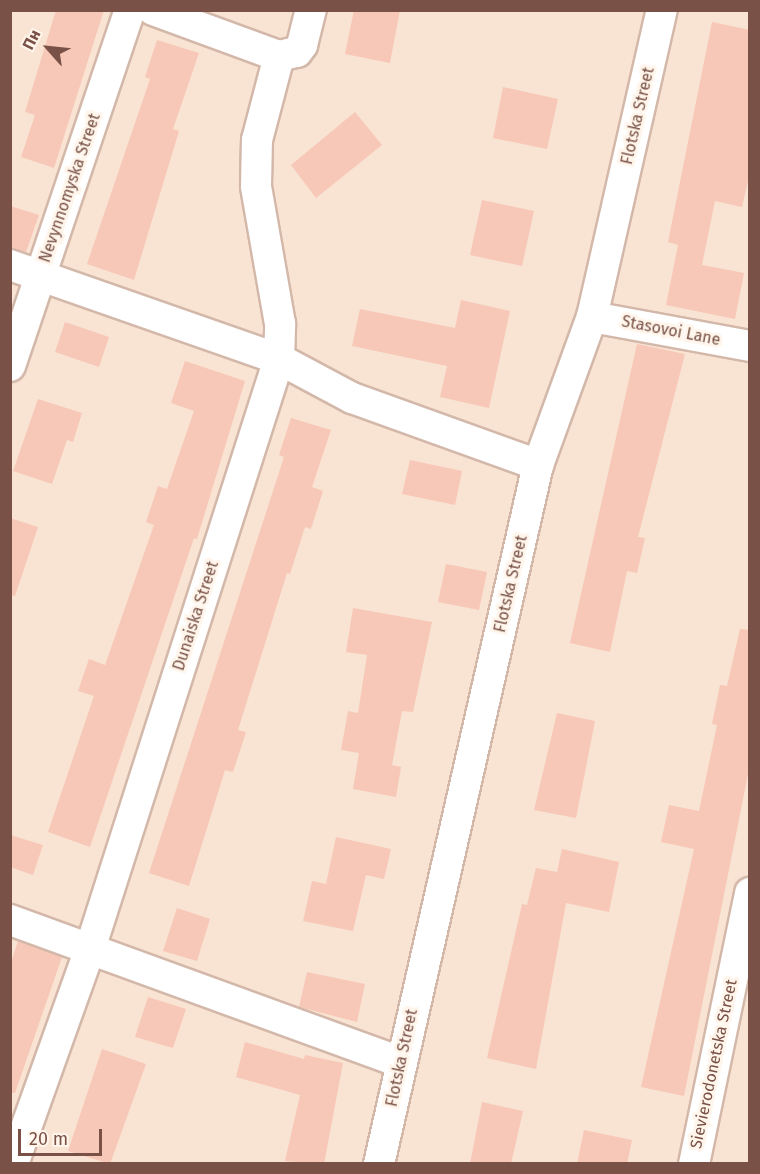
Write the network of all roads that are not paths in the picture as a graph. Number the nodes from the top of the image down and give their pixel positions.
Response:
1 (130, 10) edge
2 (153, 10) edge
3 (310, 10) edge
4 (662, 10) edge
5 (279, 56) junction
6 (10, 265) edge
7 (40, 276) junction
8 (592, 316) junction
9 (750, 346) edge
10 (279, 359) junction
11 (10, 366) edge
12 (538, 465) junction
13 (750, 893) edge
14 (10, 920) edge
15 (90, 950) junction
16 (400, 1062) junction
17 (14, 1164) edge
18 (379, 1164) edge
19 (694, 1164) edge

1 - 7 street, Nevynnomyska Street
2 - 5 street
3 - 5 street
4 - 8 street, Flotska Street
5 - 10 street, Dunaiska Street
6 - 7 street
7 - 10 street
7 - 11 street, Nevynnomyska Street
8 - 9 street, Stasovoi Lane
8 - 12 street, Flotska Street
10 - 12 street
10 - 15 street, Dunaiska Street
12 - 16 street, Flotska Street
13 - 19 street, Sievierodonetska Street
14 - 15 street
15 - 16 street
15 - 17 street, Dunaiska Street
16 - 18 street, Flotska Street

